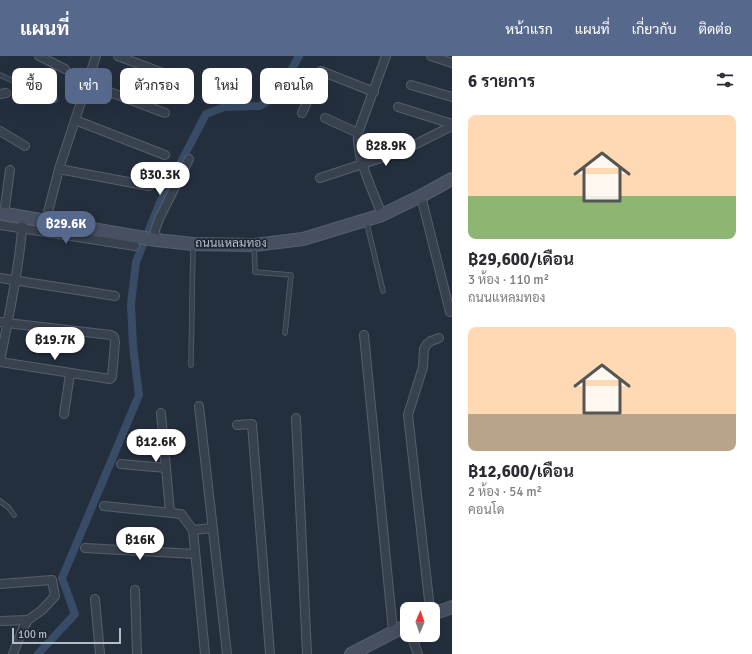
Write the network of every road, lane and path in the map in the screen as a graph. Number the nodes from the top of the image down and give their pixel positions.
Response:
1 (39, 56) edge
2 (96, 56) edge
3 (118, 56) edge
4 (386, 56) edge
5 (431, 56) edge
6 (452, 63) edge
7 (92, 68) edge
8 (150, 68) edge
9 (65, 69) dead end
10 (0, 75) edge
11 (12, 80) edge
12 (411, 85) dead end
13 (374, 92) junction
14 (112, 93) edge
15 (452, 96) edge
16 (80, 104) edge
17 (398, 107) dead end
18 (165, 113) dead end
19 (302, 113) dead end
20 (325, 118) dead end
21 (75, 120) junction
22 (452, 125) edge
23 (0, 130) edge
24 (358, 133) junction
25 (25, 146) dead end
26 (165, 155) dead end
27 (189, 159) dead end
28 (363, 164) junction
29 (59, 169) junction
30 (10, 170) dead end
31 (320, 178) dead end
32 (452, 179) edge
33 (149, 186) dead end
34 (421, 196) junction
35 (382, 215) junction
36 (1, 217) edge
37 (46, 220) junction
38 (366, 220) junction
39 (23, 222) junction
40 (153, 239) junction
41 (136, 241) junction
42 (194, 244) junction
43 (254, 245) junction
44 (0, 278) edge
45 (15, 280) junction
46 (383, 291) dead end
47 (115, 296) dead end
48 (450, 312) dead end
49 (4, 322) edge
50 (285, 333) dead end
51 (364, 335) dead end
52 (438, 338) dead end
53 (191, 365) dead end
54 (70, 374) junction
55 (199, 406) dead end
56 (161, 413) dead end
57 (64, 414) dead end
58 (296, 418) dead end
59 (237, 425) dead end
60 (121, 464) dead end
61 (166, 468) junction
62 (0, 501) edge
63 (104, 506) dead end
64 (170, 512) junction
65 (14, 515) dead end
66 (212, 528) junction
67 (193, 530) junction
68 (85, 548) dead end
69 (195, 554) junction
70 (0, 584) edge
71 (135, 590) dead end
72 (95, 599) dead end
73 (429, 602) edge
74 (452, 607) edge
75 (440, 611) edge
76 (28, 620) junction
77 (0, 621) edge
78 (400, 628) edge
79 (394, 631) junction
80 (414, 642) edge
81 (13, 654) edge
82 (100, 654) edge
83 (138, 654) edge
84 (205, 654) edge
85 (227, 654) edge
86 (270, 654) edge
87 (308, 654) edge
88 (351, 654) edge
89 (418, 654) edge

1 - 9 street
2 - 7 street
3 - 8 street
4 - 13 street
5 - 6 street
10 - 11 lane
12 - 15 street
13 - 19 street
13 - 24 street
14 - 18 street
16 - 21 street
17 - 22 street
20 - 24 street
21 - 26 street
21 - 29 street
22 - 28 street
23 - 25 street
24 - 28 street
27 - 40 street
28 - 31 street
28 - 35 street
29 - 33 street
29 - 37 street
30 - 36 street
32 - 34 main road, ถนนแหลมทอง
34 - 35 main road, ถนนแหลมทอง
34 - 48 street
35 - 38 main road, ถนนแหลมทอง
36 - 39 main road, ถนนแหลมทอง
37 - 39 main road, ถนนแหลมทอง
37 - 41 main road, ถนนแหลมทอง
38 - 43 main road, ถนนแหลมทอง
38 - 46 lane
39 - 41 street
39 - 45 street
40 - 41 main road, ถนนแหลมทอง
40 - 42 main road, ถนนแหลมทอง
42 - 43 main road, ถนนแหลมทอง
42 - 53 lane
43 - 50 lane
44 - 45 street
45 - 47 street
45 - 49 street
49 - 54 street
49 - 54 street
51 - 79 street
52 - 73 street
54 - 57 street
55 - 66 street
56 - 61 street
58 - 87 street
59 - 86 street
60 - 61 street
61 - 64 street
62 - 65 lane
63 - 64 street
64 - 67 street
66 - 67 street
66 - 85 street
67 - 69 street
68 - 69 street
69 - 84 street
70 - 76 street
71 - 83 street
72 - 82 street
74 - 75 main road
76 - 77 street
76 - 81 street
78 - 79 main road
79 - 88 main road
80 - 89 street

